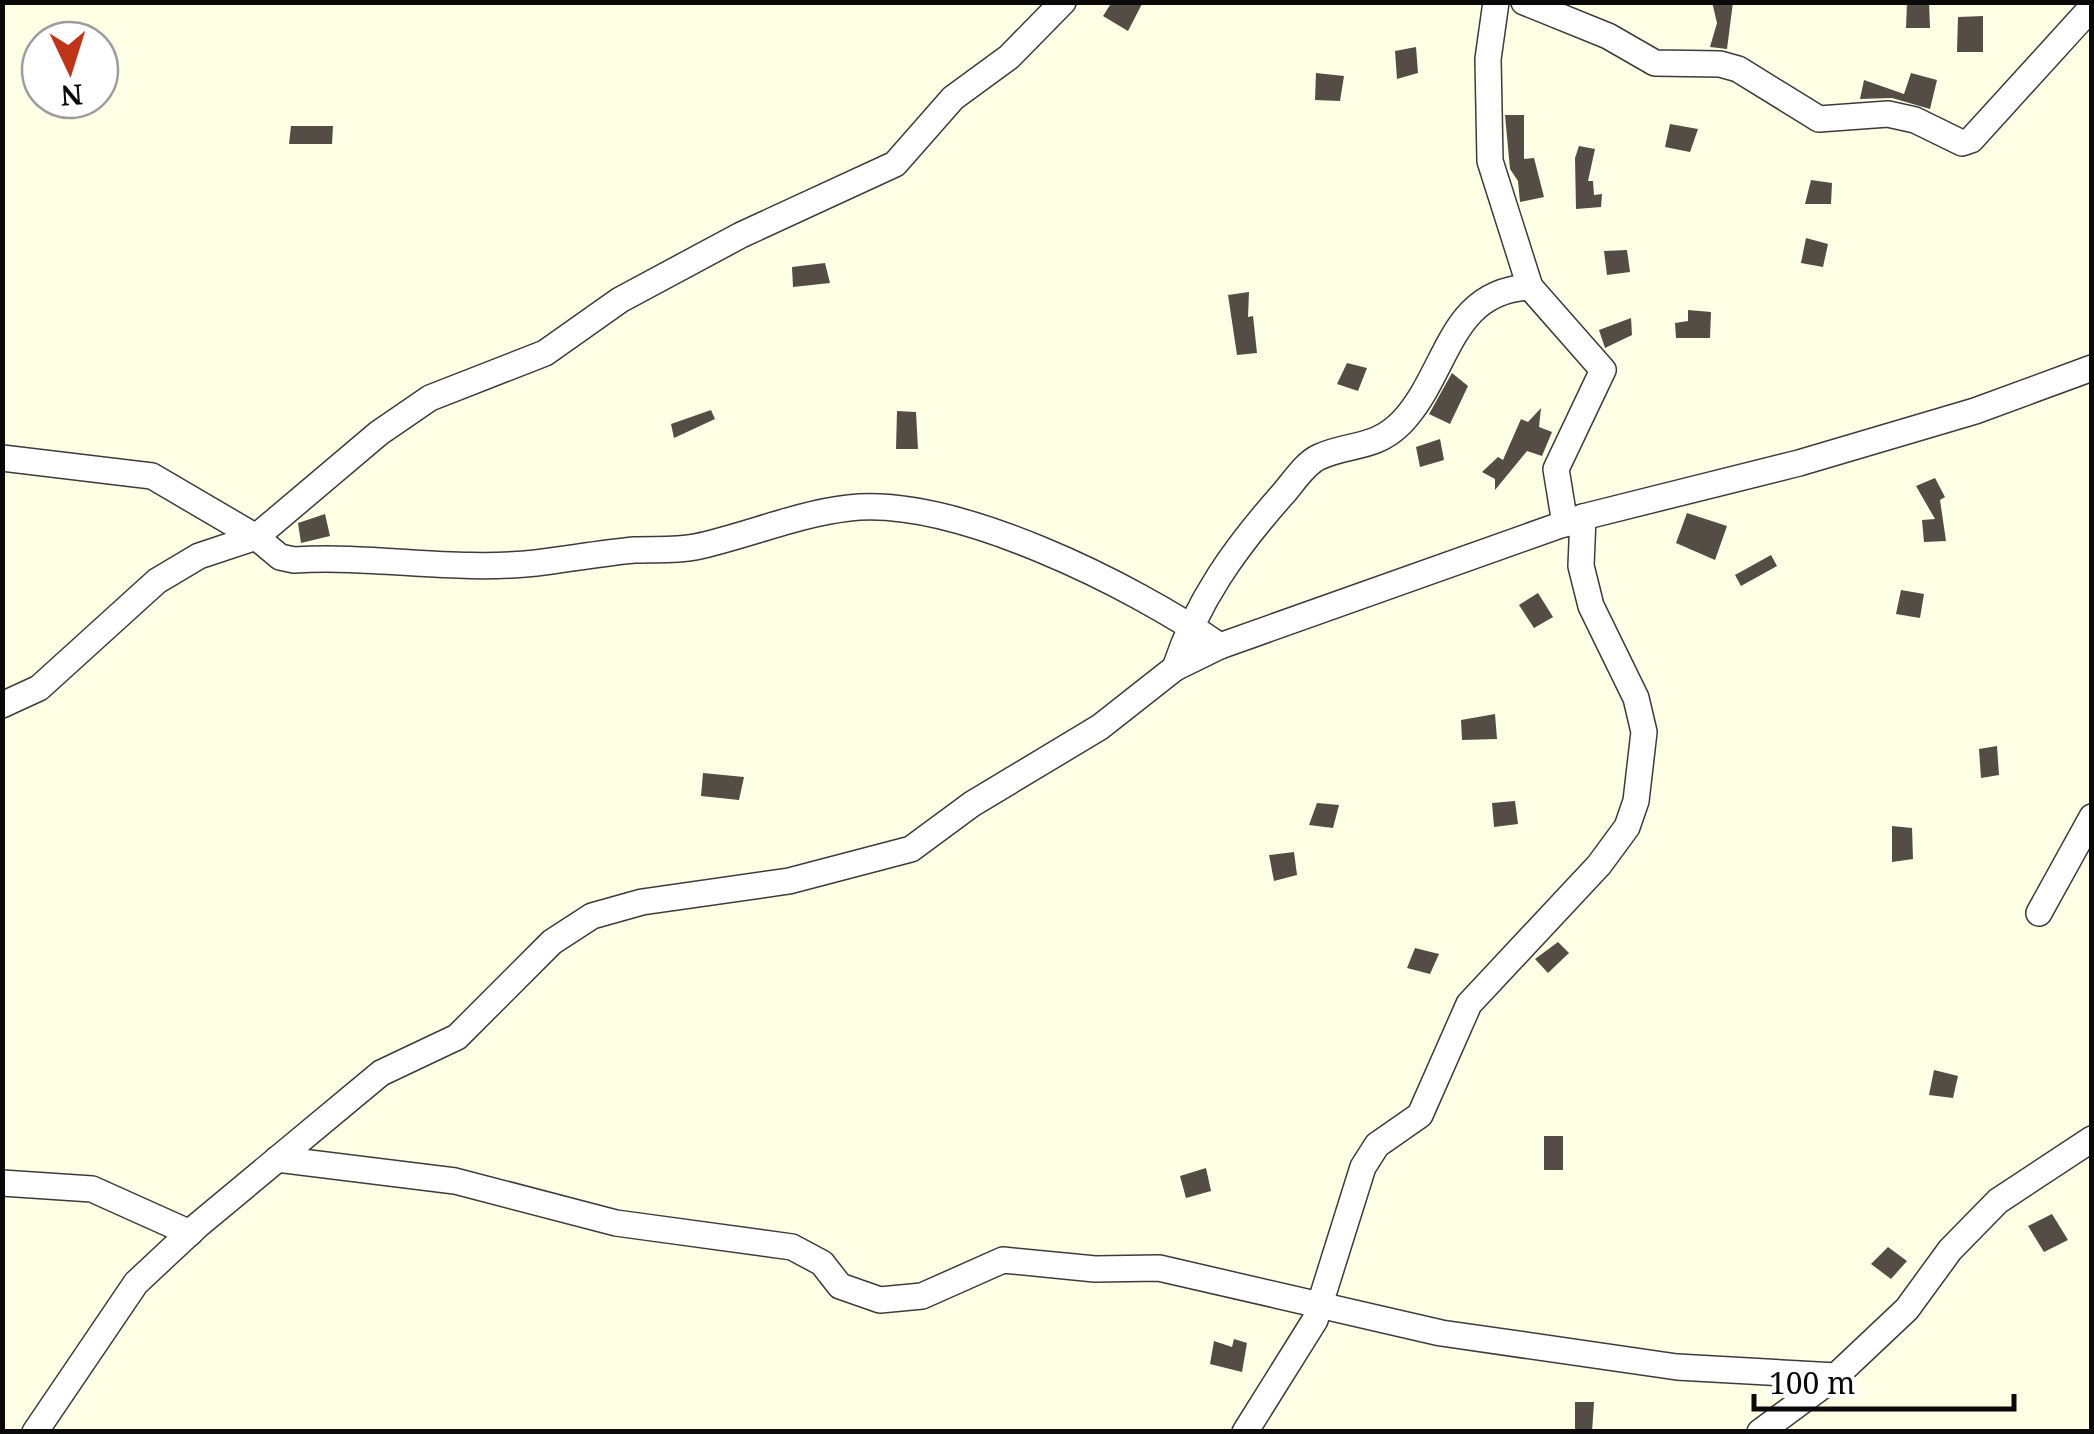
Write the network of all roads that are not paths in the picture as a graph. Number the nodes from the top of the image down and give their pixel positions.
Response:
1 (1063, 2) edge
2 (1496, 2) edge
3 (1524, 2) edge
4 (2092, 7) edge
5 (1530, 287) junction
6 (2092, 368) edge
7 (2, 458) edge
8 (1574, 521) junction
9 (256, 537) junction
10 (1189, 624) junction
11 (1220, 646) junction
12 (1174, 668) junction
13 (2, 705) edge
14 (2092, 817) edge
15 (2040, 913) dead end
16 (2092, 1138) edge
17 (277, 1159) junction
18 (2, 1183) edge
19 (190, 1233) junction
20 (1321, 1306) junction
21 (1836, 1376) junction
22 (35, 1432) edge
23 (1246, 1432) edge
24 (1760, 1432) edge

1 - 9 street
2 - 5 street
3 - 4 street
5 - 8 street
5 - 10 street
6 - 8 street
7 - 9 street
8 - 11 street
8 - 20 street
9 - 10 street
9 - 13 street
10 - 11 street
10 - 12 street
11 - 12 street
12 - 17 street
14 - 15 street
16 - 21 street
17 - 19 street
17 - 20 street
18 - 19 street
19 - 22 street
20 - 21 street
20 - 23 street
21 - 24 street

